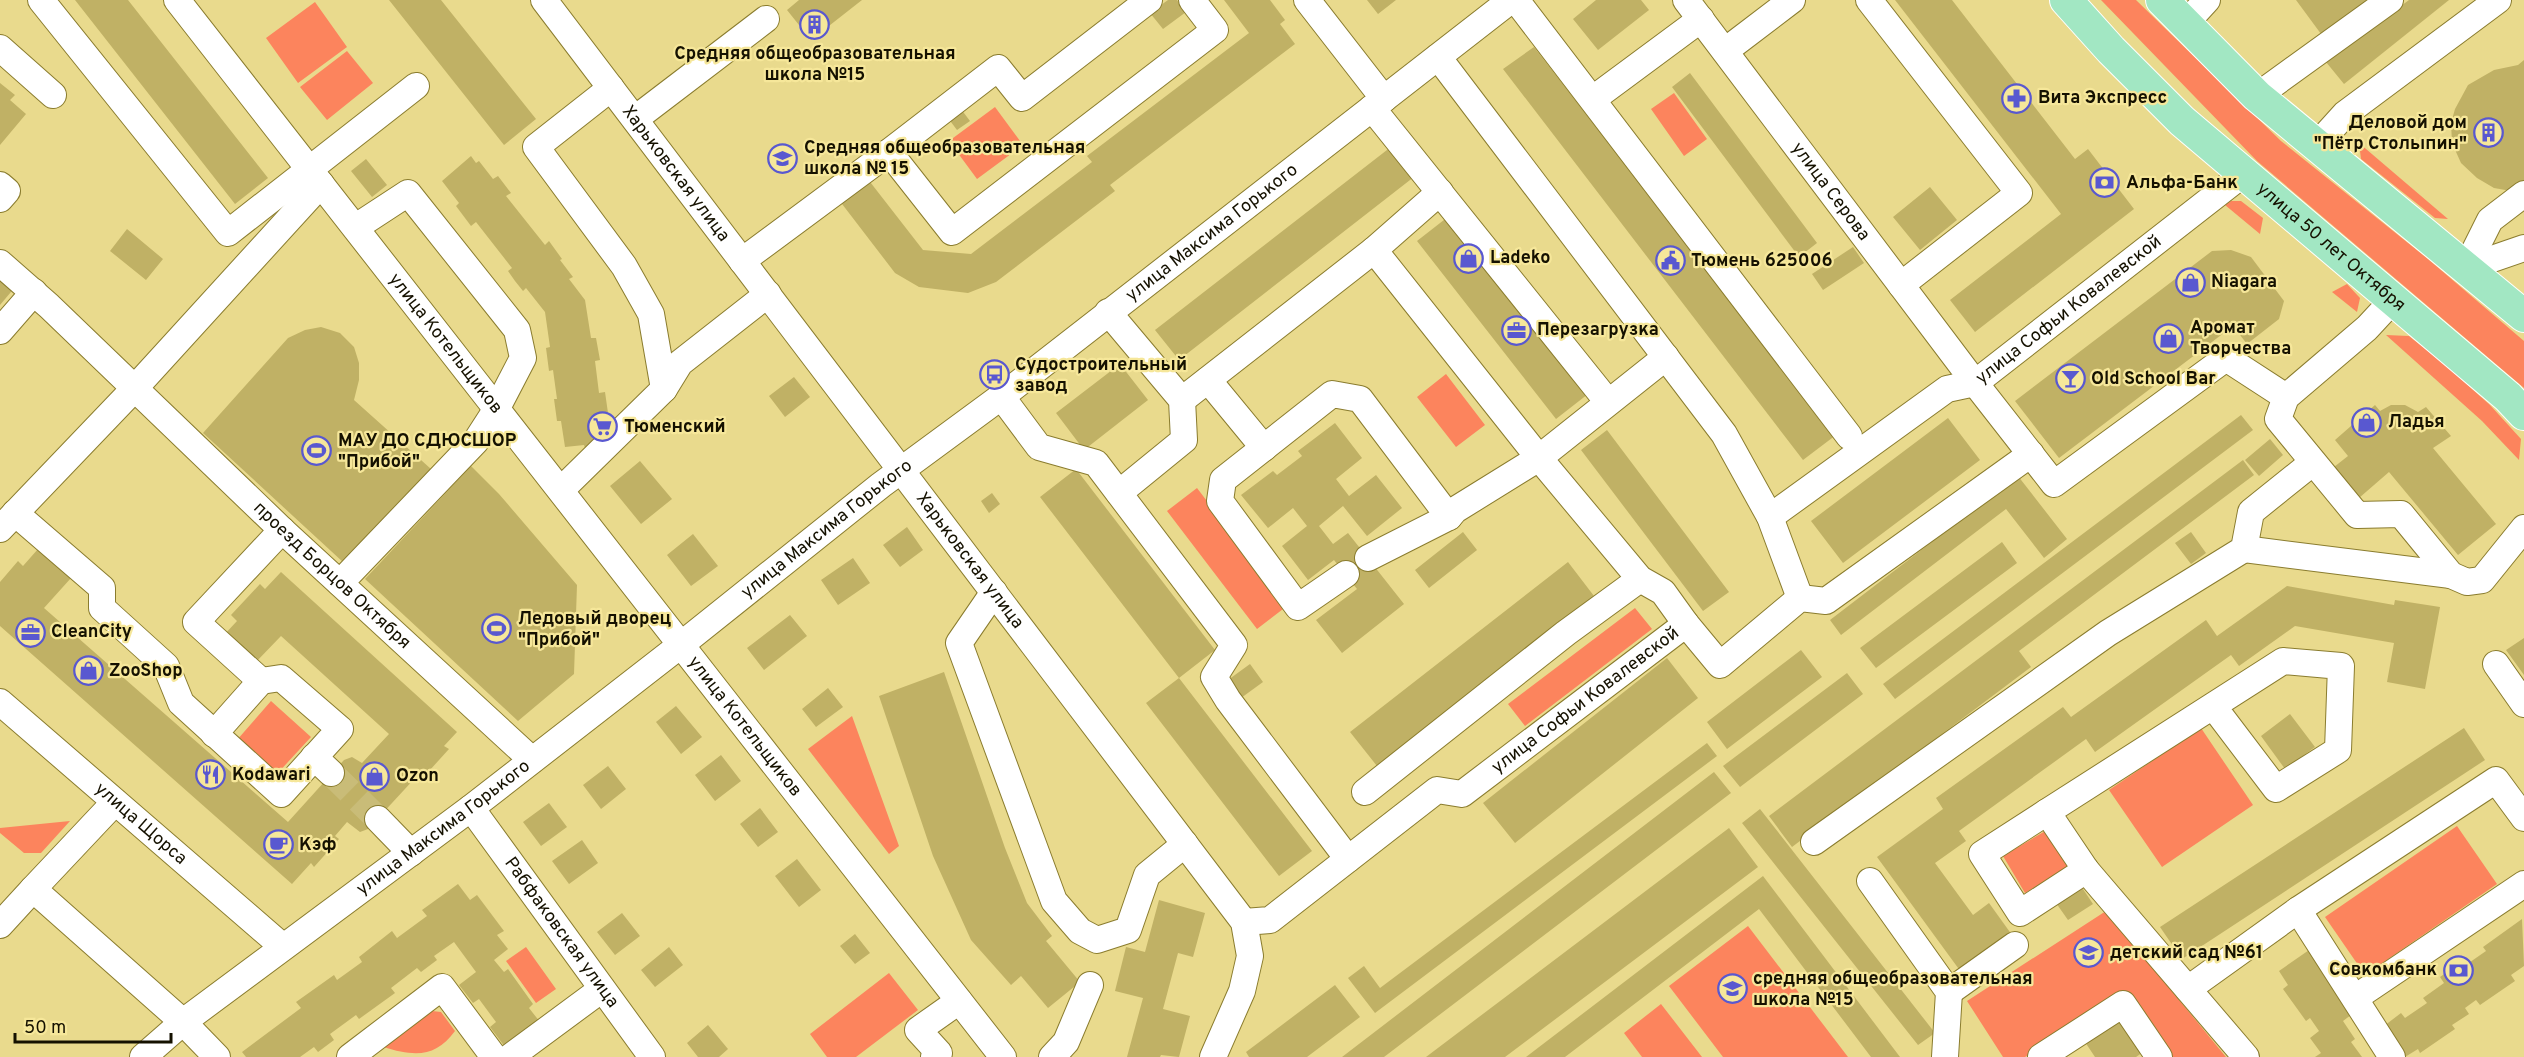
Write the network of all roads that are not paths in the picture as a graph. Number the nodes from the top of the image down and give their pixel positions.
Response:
1 (41, 0) edge
2 (177, 0) edge
3 (544, 0) edge
4 (1149, 0) edge
5 (1192, 0) edge
6 (1307, 0) edge
7 (1514, 0) edge
8 (1792, 0) edge
9 (1869, 0) edge
10 (2066, 0) edge
11 (2162, 0) edge
12 (2207, 0) edge
13 (2390, 0) edge
14 (2498, 0) edge
15 (1693, 10) edge
16 (766, 20) dead end
17 (2185, 24) junction
18 (0, 48) edge
19 (1725, 51) junction
20 (1438, 57) junction
21 (416, 86) dead end
22 (611, 88) junction
23 (53, 95) dead end
24 (2257, 96) junction
25 (1593, 99) junction
26 (1378, 103) junction
27 (635, 119) junction
28 (2316, 146) junction
29 (889, 152) junction
30 (2243, 174) junction
31 (315, 176) junction
32 (0, 185) edge
33 (1440, 192) junction
34 (2524, 194) edge
35 (0, 199) edge
36 (2490, 220) junction
37 (356, 227) junction
38 (2524, 247) edge
39 (1374, 250) junction
40 (742, 261) junction
41 (0, 263) edge
42 (2466, 268) junction
43 (1901, 285) junction
44 (34, 292) junction
45 (768, 294) junction
46 (2392, 301) junction
47 (1108, 312) junction
48 (2524, 316) edge
49 (0, 331) edge
50 (1666, 357) junction
51 (1208, 380) junction
52 (1975, 383) junction
53 (664, 388) junction
54 (134, 389) junction
55 (1001, 396) junction
56 (2286, 397) junction
57 (1182, 400) junction
58 (1608, 402) junction
59 (496, 410) junction
60 (2524, 414) edge
61 (1849, 436) dead end
62 (1264, 448) junction
63 (2031, 454) junction
64 (1539, 458) junction
65 (2312, 463) junction
66 (901, 470) junction
67 (561, 490) junction
68 (1119, 493) junction
69 (1449, 517) junction
70 (1770, 518) junction
71 (4, 525) edge
72 (2524, 528) edge
73 (282, 530) junction
74 (2244, 549) junction
75 (1368, 558) dead end
76 (1346, 574) dead end
77 (2451, 575) junction
78 (1640, 579) junction
79 (340, 583) junction
80 (994, 592) junction
81 (1800, 598) junction
82 (1686, 624) junction
83 (682, 644) junction
84 (2496, 664) dead end
85 (261, 681) junction
86 (0, 702) edge
87 (2524, 704) edge
88 (2213, 706) junction
89 (214, 734) junction
90 (532, 760) junction
91 (1365, 792) dead end
92 (115, 802) junction
93 (471, 808) junction
94 (2047, 812) junction
95 (2524, 818) edge
96 (378, 819) tunnel mouth
97 (1814, 842) dead end
98 (1185, 844) junction
99 (411, 853) junction
100 (1348, 859) junction
101 (2086, 870) junction
102 (1870, 881) dead end
103 (2524, 884) edge
104 (33, 889) junction
105 (2298, 910) junction
106 (1244, 922) junction
107 (0, 925) edge
108 (2015, 945) dead end
109 (282, 946) junction
110 (1090, 985) dead end
111 (602, 989) junction
112 (2187, 989) junction
113 (1949, 992) junction
114 (2355, 998) junction
115 (959, 1001) junction
116 (183, 1022) junction
117 (1945, 1050) edge
118 (143, 1057) edge
119 (217, 1057) edge
120 (350, 1057) edge
121 (494, 1057) edge
122 (510, 1057) edge
123 (652, 1057) edge
124 (934, 1057) edge
125 (1003, 1057) edge
126 (1052, 1057) edge
127 (1213, 1057) edge
128 (1923, 1057) edge
129 (2041, 1057) edge
130 (2159, 1057) edge
131 (2246, 1057) edge
132 (2392, 1057) edge

1 - 31 street
2 - 31 street, улица Котельщиков
3 - 22 street, Харьковская улица
4 - 29 street
5 - 29 street
6 - 26 street
7 - 20 street, улица Максима Горького
7 - 25 street
8 - 19 street
9 - 43 street
10 - 30 main road, улица 50 лет Октября
11 - 17 main road
12 - 17 street
13 - 24 street
14 - 28 street
15 - 19 street, улица Серова
15 - 25 street
16 - 27 street
17 - 24 main road
18 - 23 street
19 - 43 street, улица Серова
20 - 26 street, улица Максима Горького
20 - 50 street
21 - 31 street
22 - 27 street, Харьковская улица
22 - 53 street
24 - 28 main road
25 - 61 street
26 - 33 street
26 - 47 street, улица Максима Горького
27 - 40 street, Харьковская улица
28 - 42 main road
29 - 40 street
30 - 46 main road, улица 50 лет Октября
30 - 52 street, улица Софьи Ковалевской
31 - 37 street, улица Котельщиков
31 - 54 street
32 - 35 street
33 - 39 street
33 - 58 street
34 - 36 street
36 - 38 street
36 - 42 street
37 - 59 street, улица Котельщиков
37 - 59 street
38 - 42 street
39 - 51 street
39 - 64 street
40 - 45 street, Харьковская улица
41 - 44 street, проезд Борцов Октября
42 - 48 main road
43 - 52 street, улица Серова
44 - 49 street
44 - 54 street, проезд Борцов Октября
45 - 53 street
45 - 66 street, Харьковская улица
46 - 56 street
46 - 60 main road, улица 50 лет Октября
47 - 55 street, улица Максима Горького
47 - 57 street
50 - 58 street
50 - 70 street
51 - 57 street
51 - 62 street
52 - 63 street, улица Серова
52 - 70 street, улица Софьи Ковалевской
53 - 67 street
54 - 71 street
54 - 73 street, проезд Борцов Октября
55 - 66 street, улица Максима Горького
55 - 68 street
56 - 63 street, улица Серова
56 - 65 street
57 - 68 street
58 - 64 street
59 - 67 street, улица Котельщиков
59 - 79 street
62 - 69 street
62 - 76 street
63 - 81 street
64 - 69 street
64 - 78 street
65 - 74 street
65 - 77 street
66 - 80 street, Харьковская улица
66 - 83 street, улица Максима Горького
67 - 83 street, улица Котельщиков
68 - 100 street
69 - 75 street
70 - 81 street
71 - 89 street
72 - 77 street
73 - 79 street, проезд Борцов Октября
73 - 85 street
74 - 77 street
74 - 97 street
78 - 82 street
78 - 91 street
79 - 90 street, проезд Борцов Октября
80 - 98 street, Харьковская улица
80 - 98 street
81 - 82 street, улица Софьи Ковалевской
82 - 100 street, улица Софьи Ковалевской
83 - 90 street, улица Максима Горького
83 - 115 street, улица Котельщиков
84 - 87 street
85 - 89 street
85 - 89 street
86 - 92 street, улица Щорса
88 - 88 street
88 - 94 street
90 - 93 street, улица Максима Горького
92 - 104 street
92 - 109 street, улица Щорса
93 - 99 street, улица Максима Горького
93 - 111 street, Рабфаковская улица
94 - 101 street
94 - 101 street
95 - 105 street
96 - 99 street
98 - 106 street, Харьковская улица
99 - 109 street, улица Максима Горького
100 - 106 street, улица Софьи Ковалевской
101 - 112 street
102 - 113 street
103 - 114 street
104 - 107 street
104 - 116 street
105 - 112 street
105 - 114 street
106 - 127 street, Харьковская улица
108 - 113 street
109 - 116 street, улица Максима Горького
110 - 126 street
111 - 122 street
111 - 123 street, Рабфаковская улица
112 - 131 street
113 - 117 street
114 - 132 street
115 - 124 street
115 - 125 street, улица Котельщиков
116 - 118 street, улица Максима Горького
116 - 119 street
117 - 128 street
120 - 121 street
129 - 130 street

